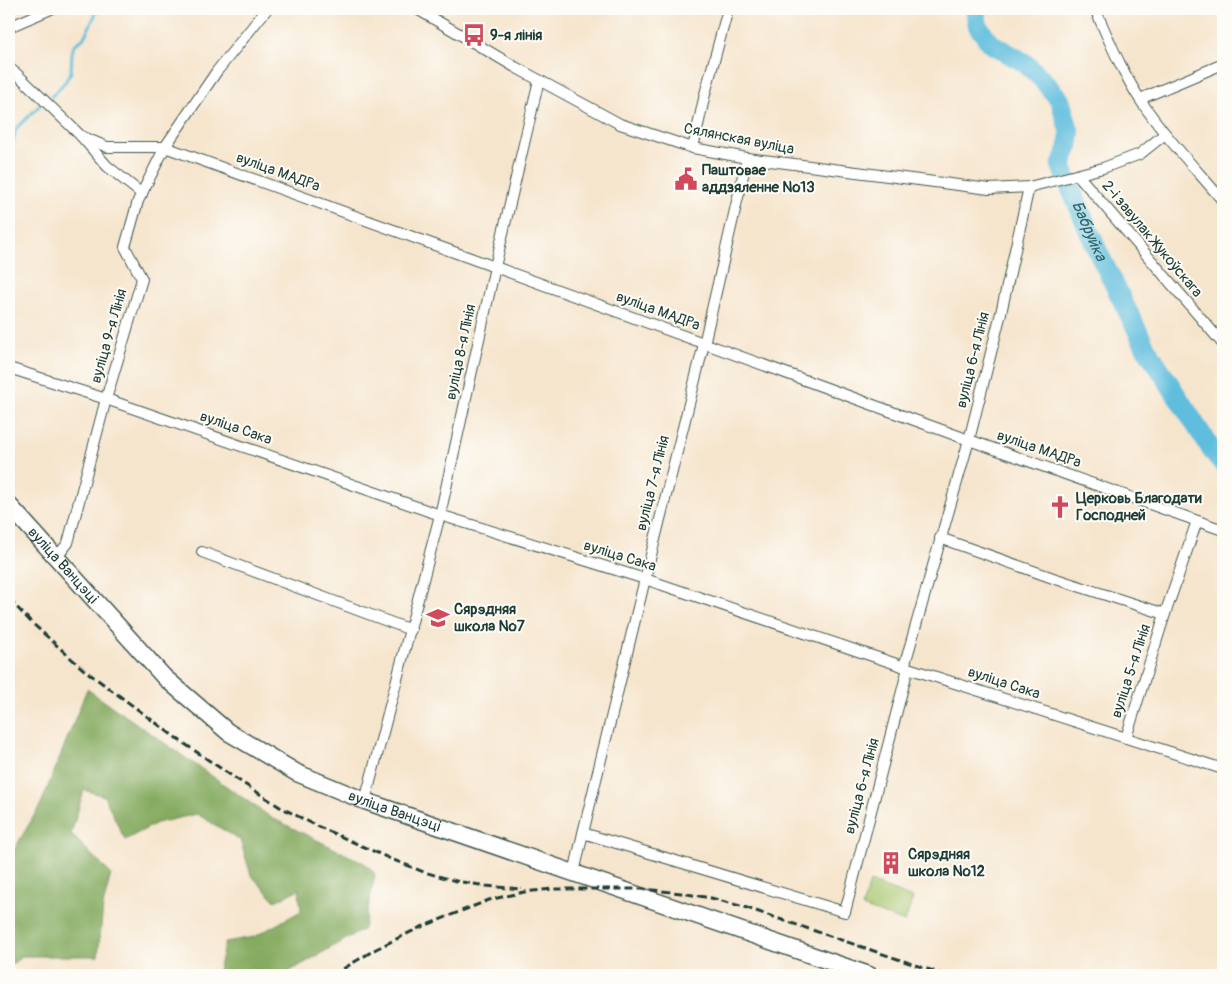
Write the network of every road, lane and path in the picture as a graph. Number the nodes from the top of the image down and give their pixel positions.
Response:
1 (51, 9) edge
2 (266, 9) edge
3 (417, 9) edge
4 (728, 9) edge
5 (1095, 9) edge
6 (9, 27) edge
7 (1223, 64) edge
8 (9, 68) edge
9 (539, 80) junction
10 (1140, 99) junction
11 (1165, 134) junction
12 (81, 136) junction
13 (165, 147) junction
14 (694, 148) junction
15 (747, 158) junction
16 (1078, 175) junction
17 (1029, 187) junction
18 (142, 194) junction
19 (1223, 201) edge
20 (495, 267) junction
21 (704, 344) junction
22 (1223, 344) edge
23 (9, 368) edge
24 (106, 399) junction
25 (968, 440) junction
26 (9, 505) edge
27 (440, 515) junction
28 (1197, 520) junction
29 (1223, 530) edge
30 (940, 538) junction
31 (202, 552) dead end
32 (56, 558) junction
33 (645, 579) junction
34 (1165, 614) junction
35 (411, 630) junction
36 (906, 667) junction
37 (1126, 738) junction
38 (1223, 769) edge
39 (365, 801) junction
40 (583, 833) junction
41 (574, 873) junction
42 (869, 975) edge

1 - 6 street
2 - 13 street, вуліца 9-я Лінія
3 - 9 street, Сялянская вуліца
4 - 14 street
5 - 10 street
7 - 10 street
8 - 12 street, вуліца МАДРа
9 - 14 street, Сялянская вуліца
9 - 20 street, вуліца 8-я Лінія
10 - 11 street
11 - 16 street, Сялянская вуліца
11 - 19 street
12 - 13 street, вуліца МАДРа
12 - 18 street, вуліца МАДРа
13 - 18 street, вуліца 9-я Лінія
13 - 20 street, вуліца МАДРа
14 - 15 street, Сялянская вуліца
15 - 17 street, Сялянская вуліца
15 - 21 street, вуліца 7-я Лінія
16 - 17 street, Сялянская вуліца
16 - 22 street, 2-і завулак Жукоўскага
17 - 25 street, вуліца 6-я Лінія
18 - 24 street, вуліца 9-я Лінія
20 - 21 street, вуліца МАДРа
20 - 27 street, вуліца 8-я Лінія
21 - 25 street, вуліца МАДРа
21 - 33 street, вуліца 7-я Лінія
23 - 24 street, вуліца Сака
24 - 27 street, вуліца Сака
24 - 32 street, вуліца 9-я Лінія
25 - 28 street, вуліца МАДРа
25 - 30 street, вуліца 6-я Лінія
26 - 32 main road, вуліца Ванцэці
27 - 33 street, вуліца Сака
27 - 35 street, вуліца 8-я Лінія
28 - 29 street, вуліца МАДРа
28 - 34 street, вуліца 5-я Лінія
30 - 34 street, вуліца 5-я Лінія
30 - 36 street, вуліца 6-я Лінія
31 - 35 street
32 - 39 main road, вуліца Ванцэці
33 - 36 street, вуліца Сака
33 - 40 street, вуліца 7-я Лінія
34 - 37 street, вуліца 5-я Лінія
35 - 39 street, вуліца 8-я Лінія
36 - 37 street, вуліца Сака
36 - 40 street, вуліца 6-я Лінія
37 - 38 street, вуліца Сака
39 - 41 main road, вуліца Ванцэці
40 - 41 street, вуліца 7-я Лінія
41 - 42 main road, вуліца Ванцэці

